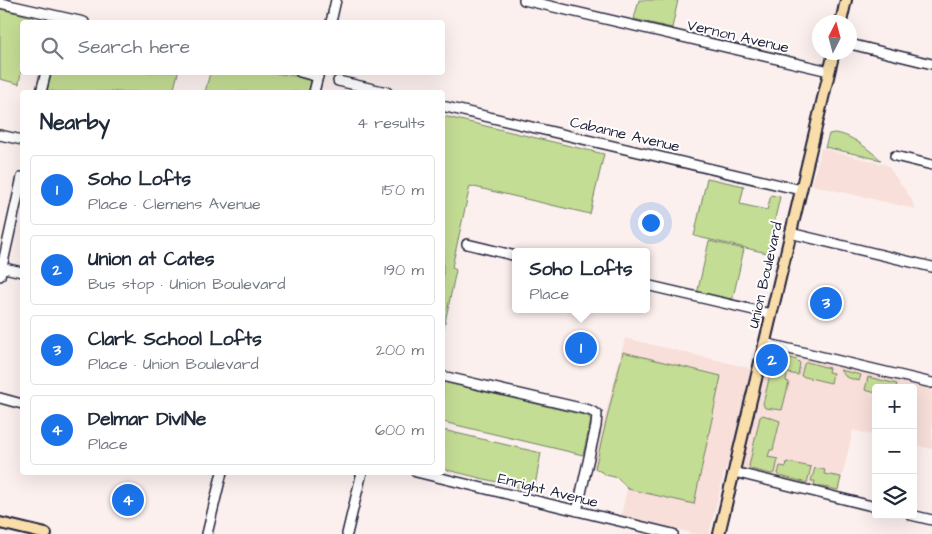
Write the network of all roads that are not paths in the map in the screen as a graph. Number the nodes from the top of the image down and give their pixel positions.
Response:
1 (336, 0) edge
2 (524, 0) edge
3 (846, 0) edge
4 (0, 3) edge
5 (843, 15) edge
6 (58, 20) edge
7 (331, 20) edge
8 (857, 46) edge
9 (832, 60) edge
10 (932, 64) edge
11 (829, 71) junction
12 (45, 75) edge
13 (319, 75) edge
14 (338, 81) dead end
15 (42, 90) edge
16 (315, 90) edge
17 (378, 90) edge
18 (445, 107) edge
19 (0, 135) edge
20 (20, 140) edge
21 (895, 156) dead end
22 (932, 165) edge
23 (20, 186) edge
24 (801, 190) junction
25 (790, 233) junction
26 (467, 244) dead end
27 (512, 255) edge
28 (932, 267) edge
29 (1, 270) edge
30 (20, 272) edge
31 (650, 286) edge
32 (771, 314) junction
33 (764, 343) junction
34 (446, 377) edge
35 (932, 383) edge
36 (0, 398) edge
37 (20, 403) edge
38 (734, 472) junction
39 (221, 475) edge
40 (361, 475) edge
41 (428, 475) edge
42 (872, 506) edge
43 (577, 511) junction
44 (917, 516) edge
45 (932, 520) edge
46 (0, 524) edge
47 (46, 534) edge
48 (207, 534) edge
49 (347, 534) edge
50 (673, 534) edge
51 (719, 534) edge

1 - 7 street
2 - 11 street, Vernon Avenue
3 - 5 main road
4 - 6 street
8 - 10 street
9 - 11 main road, Union Boulevard
11 - 24 main road, Union Boulevard
12 - 15 street
13 - 16 street
14 - 17 street
18 - 24 street, Cabanne Avenue
19 - 20 street
21 - 22 street
23 - 29 street
24 - 25 main road, Union Boulevard
25 - 28 street
25 - 32 main road, Union Boulevard
26 - 27 street
29 - 30 street
31 - 32 street
32 - 33 main road, Union Boulevard
33 - 35 street
33 - 38 main road, Union Boulevard
34 - 43 street
36 - 37 street
38 - 42 street
38 - 51 main road, Union Boulevard
39 - 48 street
40 - 49 street
41 - 43 street, Enright Avenue
43 - 50 street, Enright Avenue
44 - 45 street
46 - 47 main road

